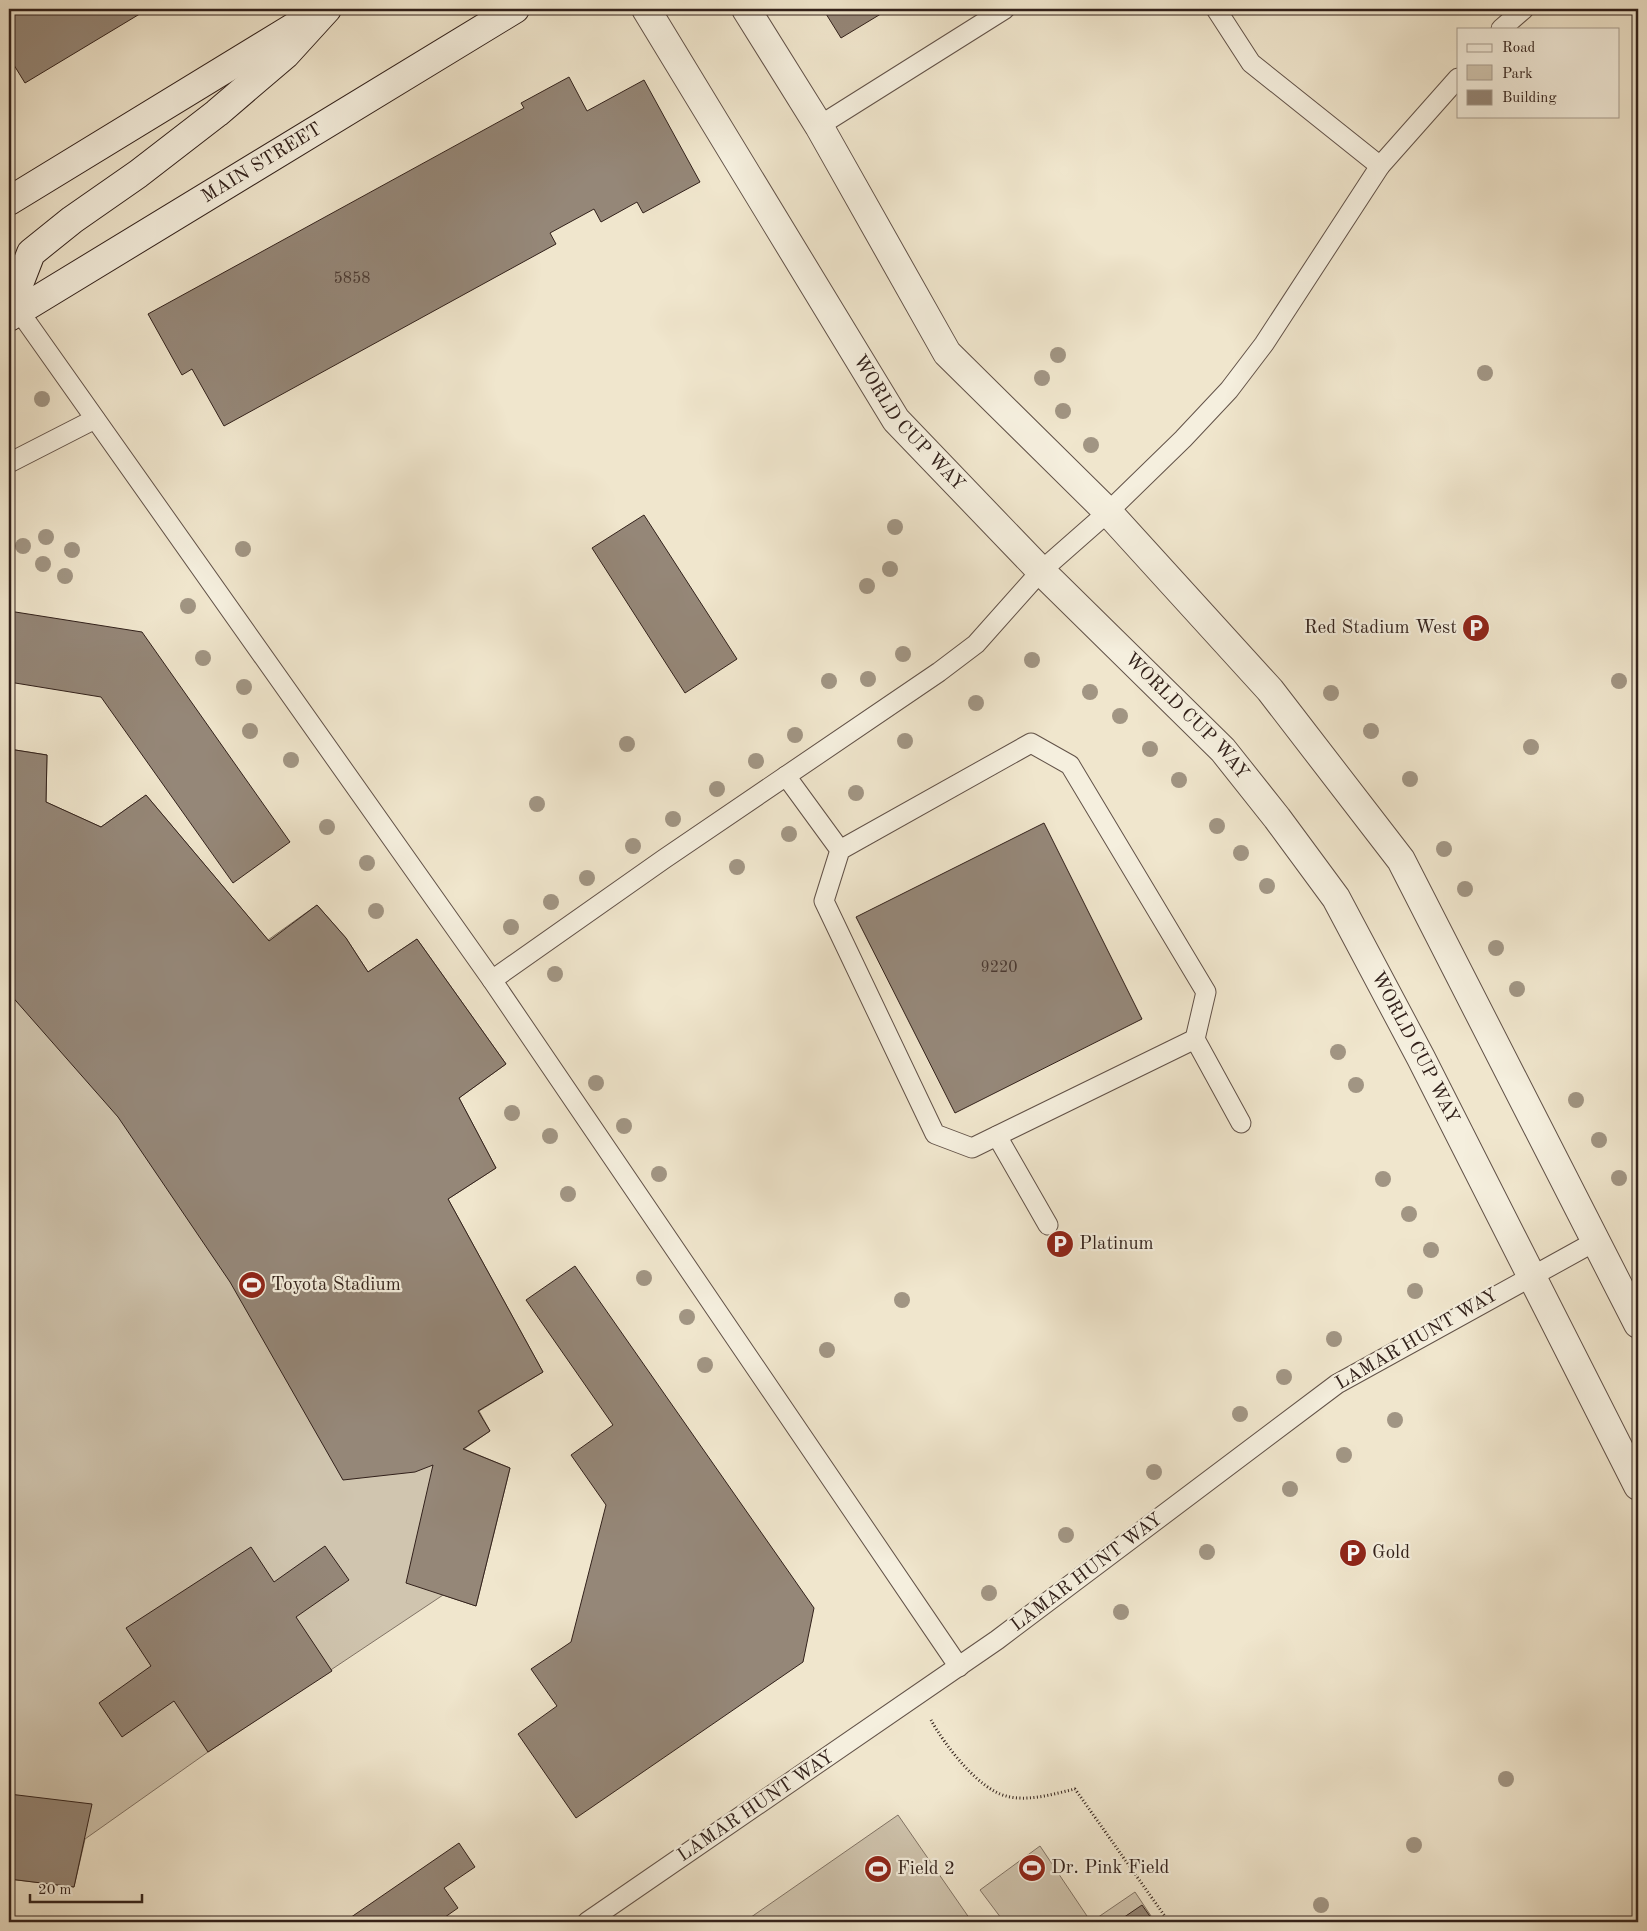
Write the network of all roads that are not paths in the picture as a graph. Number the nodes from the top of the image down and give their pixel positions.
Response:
1 (323, 9) edge
2 (327, 9) edge
3 (515, 9) edge
4 (646, 9) edge
5 (746, 9) edge
6 (1005, 9) edge
7 (1216, 9) edge
8 (1524, 9) edge
9 (1503, 28) edge
10 (1457, 79) edge
11 (819, 126) junction
12 (1380, 166) junction
13 (9, 201) edge
14 (14, 314) edge
15 (95, 419) junction
16 (9, 463) edge
17 (1108, 512) junction
18 (1042, 571) junction
19 (786, 776) junction
20 (840, 850) junction
21 (492, 980) junction
22 (1195, 1039) junction
23 (1241, 1123) dead end
24 (997, 1136) junction
25 (1048, 1225) dead end
26 (1596, 1241) junction
27 (1531, 1276) junction
28 (1638, 1324) edge
29 (1638, 1486) edge
30 (959, 1667) junction
31 (587, 1922) edge

1 - 13 street
2 - 14 street
3 - 14 street, MAIN STREET
4 - 18 street, WORLD CUP WAY
5 - 11 street
6 - 11 lane
7 - 12 lane
8 - 9 lane
10 - 12 lane
11 - 17 street
12 - 17 lane
14 - 15 lane
15 - 16 lane
15 - 21 lane
17 - 18 lane
17 - 26 street
18 - 19 lane
18 - 27 street, WORLD CUP WAY
19 - 20 lane
19 - 21 lane
20 - 22 lane
20 - 24 lane
21 - 30 lane
22 - 23 lane
22 - 24 lane
24 - 25 lane
26 - 27 lane, LAMAR HUNT WAY
26 - 28 street
27 - 29 street, WORLD CUP WAY
27 - 30 lane, LAMAR HUNT WAY
30 - 31 lane, LAMAR HUNT WAY

